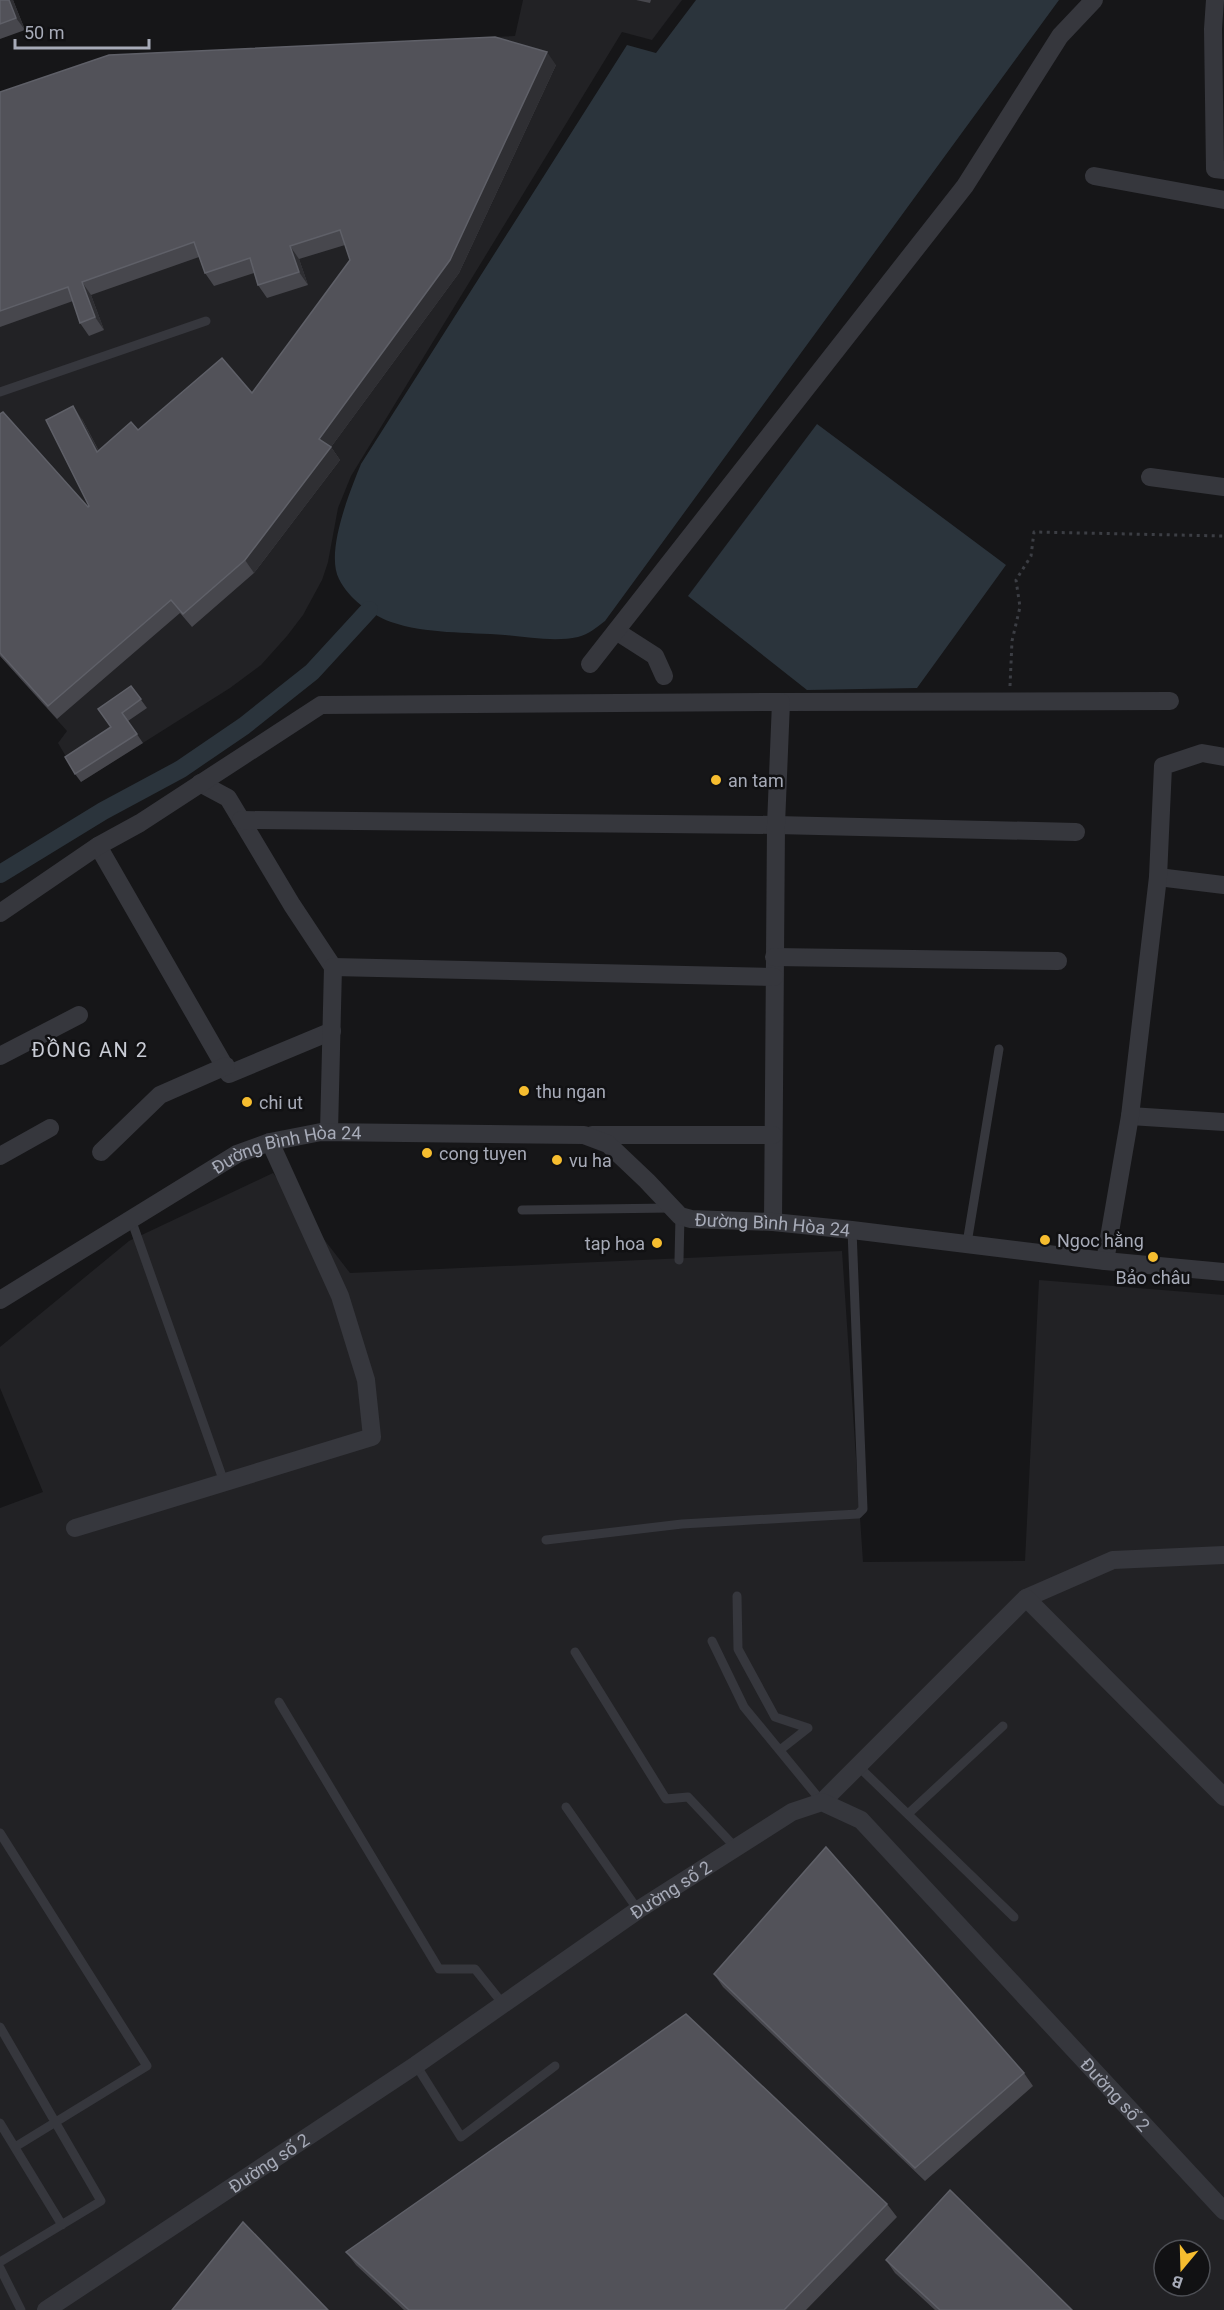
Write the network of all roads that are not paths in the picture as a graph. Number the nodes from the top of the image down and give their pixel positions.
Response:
1 (1094, 0) edge
2 (1215, 0) edge
3 (1221, 173) edge
4 (1094, 176) dead end
5 (1224, 200) edge
6 (206, 321) dead end
7 (0, 392) edge
8 (1150, 477) dead end
9 (1224, 487) edge
10 (616, 631) junction
11 (590, 664) dead end
12 (664, 676) dead end
13 (1170, 701) dead end
14 (781, 702) junction
15 (1224, 756) edge
16 (200, 783) junction
17 (241, 820) junction
18 (776, 825) junction
19 (1076, 832) dead end
20 (98, 846) junction
21 (1158, 878) junction
22 (1224, 885) edge
23 (0, 913) edge
24 (774, 957) junction
25 (1058, 960) dead end
26 (333, 967) junction
27 (774, 976) junction
28 (79, 1015) dead end
29 (332, 1031) junction
30 (999, 1049) dead end
31 (0, 1056) edge
32 (226, 1066) junction
33 (1130, 1116) junction
34 (1224, 1122) edge
35 (50, 1128) dead end
36 (329, 1132) junction
37 (584, 1135) junction
38 (773, 1135) junction
39 (270, 1142) junction
40 (101, 1152) dead end
41 (0, 1156) edge
42 (522, 1210) dead end
43 (677, 1212) junction
44 (131, 1219) junction
45 (773, 1222) junction
46 (852, 1230) junction
47 (968, 1243) junction
48 (679, 1260) dead end
49 (1105, 1261) junction
50 (1224, 1272) edge
51 (0, 1300) edge
52 (224, 1482) junction
53 (75, 1528) dead end
54 (546, 1540) dead end
55 (1224, 1555) edge
56 (737, 1596) dead end
57 (1026, 1598) junction
58 (712, 1641) dead end
59 (575, 1652) dead end
60 (279, 1702) dead end
61 (1003, 1726) dead end
62 (780, 1750) junction
63 (859, 1767) junction
64 (1224, 1797) edge
65 (822, 1802) junction
66 (566, 1807) dead end
67 (908, 1814) junction
68 (0, 1833) edge
69 (735, 1847) junction
70 (638, 1910) junction
71 (1014, 1917) dead end
72 (503, 2004) junction
73 (0, 2027) edge
74 (416, 2065) junction
75 (555, 2066) dead end
76 (56, 2122) junction
77 (0, 2123) edge
78 (15, 2147) junction
79 (1224, 2211) edge
80 (62, 2225) junction
81 (0, 2262) edge
82 (0, 2268) edge
83 (21, 2310) edge
84 (46, 2310) edge

1 - 10 street
2 - 3 street
4 - 5 street
6 - 7 lane
8 - 9 street
10 - 11 street
10 - 12 street
13 - 14 street
14 - 16 street
14 - 18 street
15 - 21 street
16 - 17 street
16 - 20 street
17 - 18 street
17 - 26 street
18 - 19 street
18 - 24 street
20 - 23 street
20 - 32 street
21 - 22 street
21 - 33 street
24 - 25 street
24 - 27 street
26 - 27 street
26 - 29 street
27 - 38 street
28 - 31 street
29 - 32 street
29 - 36 street
30 - 47 lane
32 - 40 street
33 - 34 street
33 - 49 street
35 - 41 street
36 - 37 street, Đường Bình Hòa 24
36 - 39 street, Đường Bình Hòa 24
37 - 38 street
37 - 43 street, Đường Bình Hòa 24
38 - 45 street
39 - 44 street, Đường Bình Hòa 24
39 - 52 street
42 - 43 lane
43 - 45 street, Đường Bình Hòa 24
43 - 48 lane
44 - 51 street, Đường Bình Hòa 24
44 - 52 lane
45 - 46 street, Đường Bình Hòa 24
46 - 47 street, Đường Bình Hòa 24
46 - 54 lane
47 - 49 street, Đường Bình Hòa 24
49 - 50 street, Đường Bình Hòa 24
52 - 53 street
55 - 57 street
56 - 62 lane
57 - 63 street
57 - 64 street
58 - 62 lane
59 - 69 lane
60 - 72 lane
61 - 67 lane
62 - 65 lane
63 - 65 street
63 - 67 lane
65 - 69 street, Đường số 2
65 - 79 street, Đường số 2
66 - 70 lane
67 - 71 lane
68 - 76 lane
69 - 70 street, Đường số 2
70 - 72 street, Đường số 2
72 - 74 street, Đường số 2
73 - 76 lane
74 - 75 lane
74 - 84 street, Đường số 2
76 - 78 lane
76 - 80 lane
77 - 78 lane
78 - 80 lane
80 - 81 lane
82 - 83 lane

